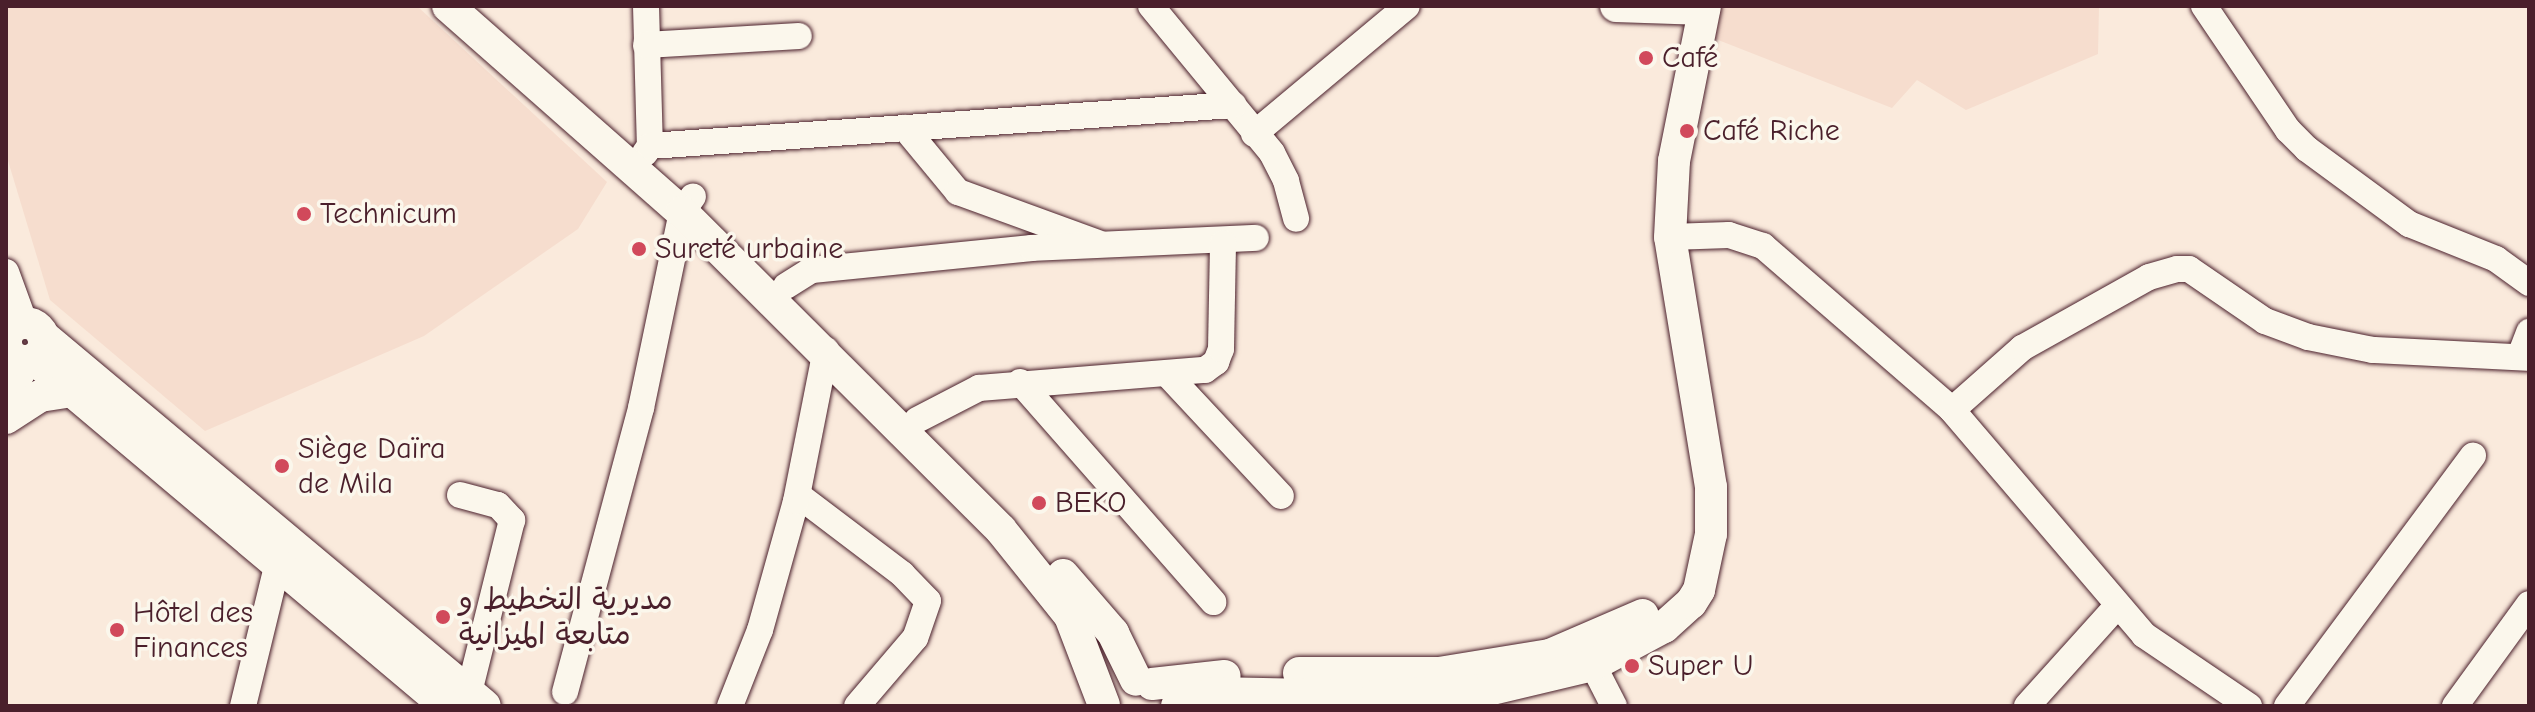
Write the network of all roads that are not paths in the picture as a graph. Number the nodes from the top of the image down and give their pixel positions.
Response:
1 (448, 6) edge
2 (479, 6) edge
3 (646, 6) edge
4 (1151, 6) edge
5 (1407, 6) edge
6 (1616, 6) edge
7 (2204, 6) edge
8 (1694, 8) edge
9 (799, 36) dead end
10 (646, 45) junction
11 (1234, 105) junction
12 (905, 128) junction
13 (1254, 134) junction
14 (647, 149) junction
15 (687, 204) junction
16 (1296, 219) dead end
17 (1670, 237) junction
18 (1256, 238) dead end
19 (1223, 243) junction
20 (1110, 248) junction
21 (6, 272) edge
22 (2529, 283) edge
23 (786, 286) junction
24 (18, 342) edge
25 (2526, 349) edge
26 (826, 350) junction
27 (1169, 376) junction
28 (1020, 382) junction
29 (71, 391) junction
30 (6, 404) edge
31 (1952, 410) junction
32 (6, 418) edge
33 (917, 420) junction
34 (2473, 456) dead end
35 (460, 495) dead end
36 (798, 495) junction
37 (1281, 496) dead end
38 (277, 566) junction
39 (1213, 602) dead end
40 (2529, 604) edge
41 (2117, 606) junction
42 (1593, 665) junction
43 (1152, 690) edge
44 (565, 692) dead end
45 (1380, 701) edge
46 (467, 702) edge
47 (243, 706) edge
48 (730, 706) edge
49 (857, 706) edge
50 (1104, 706) edge
51 (1177, 706) edge
52 (1614, 706) edge
53 (2027, 706) edge
54 (2249, 706) edge
55 (2287, 706) edge
56 (2455, 706) edge

1 - 15 main road
2 - 14 main road
3 - 10 street
4 - 11 street
5 - 13 street
6 - 8 main road
7 - 22 street
8 - 17 main road
8 - 43 main road
9 - 10 street
10 - 14 street
11 - 12 street
11 - 13 street
12 - 14 street
12 - 20 street
13 - 16 street
14 - 15 main road
15 - 23 main road
15 - 26 main road
15 - 44 street
17 - 31 street
17 - 42 main road
18 - 19 street
19 - 20 street
19 - 27 street
20 - 23 street
21 - 24 street
23 - 33 main road
24 - 29 main road
24 - 30 street
24 - 46 main road
25 - 31 street
26 - 36 street
26 - 50 main road
27 - 28 street
27 - 37 street
28 - 33 street
28 - 39 street
29 - 32 main road
29 - 38 main road
31 - 41 street
33 - 43 main road
34 - 55 street
35 - 46 street
36 - 48 street
36 - 49 street
38 - 46 main road
38 - 47 street
40 - 56 street
41 - 53 street
41 - 54 street
42 - 45 main road
42 - 52 street
43 - 50 main road
45 - 51 main road

